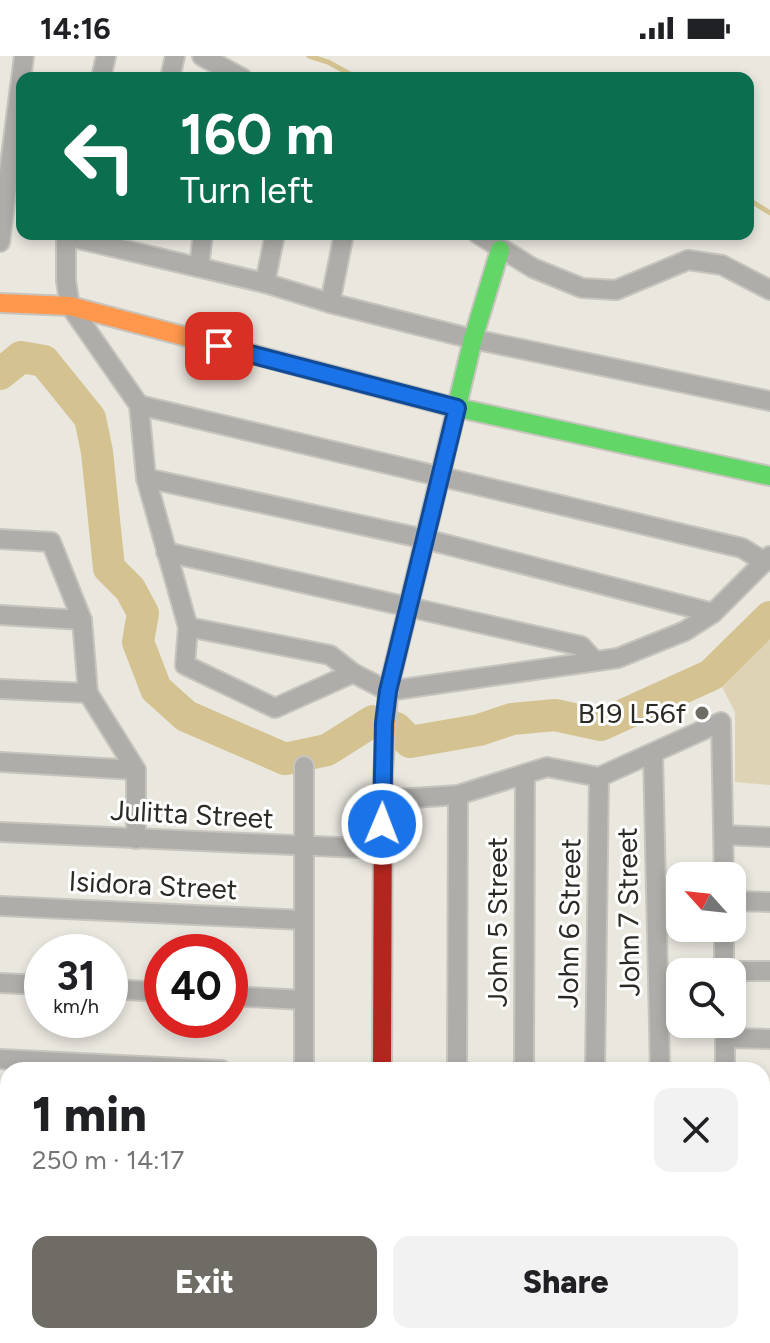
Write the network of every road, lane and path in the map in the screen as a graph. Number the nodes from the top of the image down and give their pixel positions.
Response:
1 (202, 56) edge
2 (227, 72) edge
3 (16, 118) edge
4 (66, 240) edge
5 (108, 240) edge
6 (202, 240) edge
7 (274, 240) edge
8 (343, 240) edge
9 (486, 240) edge
10 (0, 242) edge
11 (133, 243) edge
12 (500, 250) junction
13 (199, 267) junction
14 (265, 283) junction
15 (770, 290) edge
16 (0, 303) edge
17 (330, 303) junction
18 (70, 306) junction
19 (473, 339) junction
20 (770, 401) edge
21 (139, 405) junction
22 (457, 408) junction
23 (441, 474) junction
24 (770, 476) edge
25 (146, 478) junction
26 (0, 539) edge
27 (425, 539) junction
28 (166, 552) junction
29 (768, 559) edge
30 (409, 607) junction
31 (713, 613) junction
32 (0, 615) edge
33 (82, 620) junction
34 (188, 627) junction
35 (595, 661) junction
36 (353, 673) junction
37 (0, 689) edge
38 (388, 691) junction
39 (88, 693) junction
40 (653, 753) junction
41 (0, 762) edge
42 (304, 766) dead end
43 (136, 770) junction
44 (525, 774) junction
45 (599, 777) junction
46 (458, 795) junction
47 (382, 800) junction
48 (0, 832) edge
49 (724, 835) junction
50 (770, 837) edge
51 (136, 839) junction
52 (304, 847) junction
53 (382, 849) junction
54 (724, 862) edge
55 (746, 901) edge
56 (770, 902) edge
57 (0, 906) edge
58 (304, 920) junction
59 (770, 971) edge
60 (746, 972) edge
61 (0, 983) edge
62 (24, 984) edge
63 (248, 997) edge
64 (304, 1000) junction
65 (746, 1035) edge
66 (725, 1038) edge
67 (770, 1039) edge
68 (0, 1059) edge
69 (60, 1062) edge
70 (304, 1062) edge
71 (382, 1062) edge
72 (457, 1062) edge
73 (524, 1062) edge
74 (595, 1062) edge
75 (660, 1062) edge
76 (725, 1062) edge

1 - 2 street
3 - 10 street
4 - 18 street
5 - 11 street
6 - 13 street
7 - 14 street
8 - 17 street
9 - 12 street
11 - 13 street
12 - 15 street
12 - 19 street
13 - 14 street
14 - 17 street
16 - 18 street
17 - 19 street
18 - 21 street
18 - 22 street
19 - 20 street
19 - 22 street
21 - 23 street
21 - 25 street
22 - 23 street
22 - 24 street
23 - 27 street
23 - 29 street
25 - 27 street
25 - 28 street
26 - 33 street
27 - 30 street
27 - 31 street
28 - 30 street
28 - 34 street
29 - 31 street
30 - 35 street
30 - 38 street
31 - 35 street
32 - 33 street
33 - 39 street
34 - 36 street
34 - 36 street
35 - 38 street
36 - 38 street
37 - 39 street
38 - 47 street
39 - 43 street
40 - 45 street
40 - 49 street
40 - 75 street, John 7 Street
41 - 43 street
42 - 52 street
43 - 51 street
44 - 45 street
44 - 46 street
44 - 73 street, John 5 Street
45 - 74 street, John 6 Street
46 - 47 street
46 - 72 street
47 - 53 street
48 - 51 street, Julitta Street
49 - 50 street
49 - 54 street
51 - 52 street, Julitta Street
52 - 53 street, Julitta Street
52 - 58 street
53 - 71 street
55 - 56 street
57 - 58 street, Isidora Street
58 - 64 street
59 - 60 street
61 - 62 street
63 - 64 street
64 - 70 street
65 - 67 street
66 - 76 street
68 - 69 street

